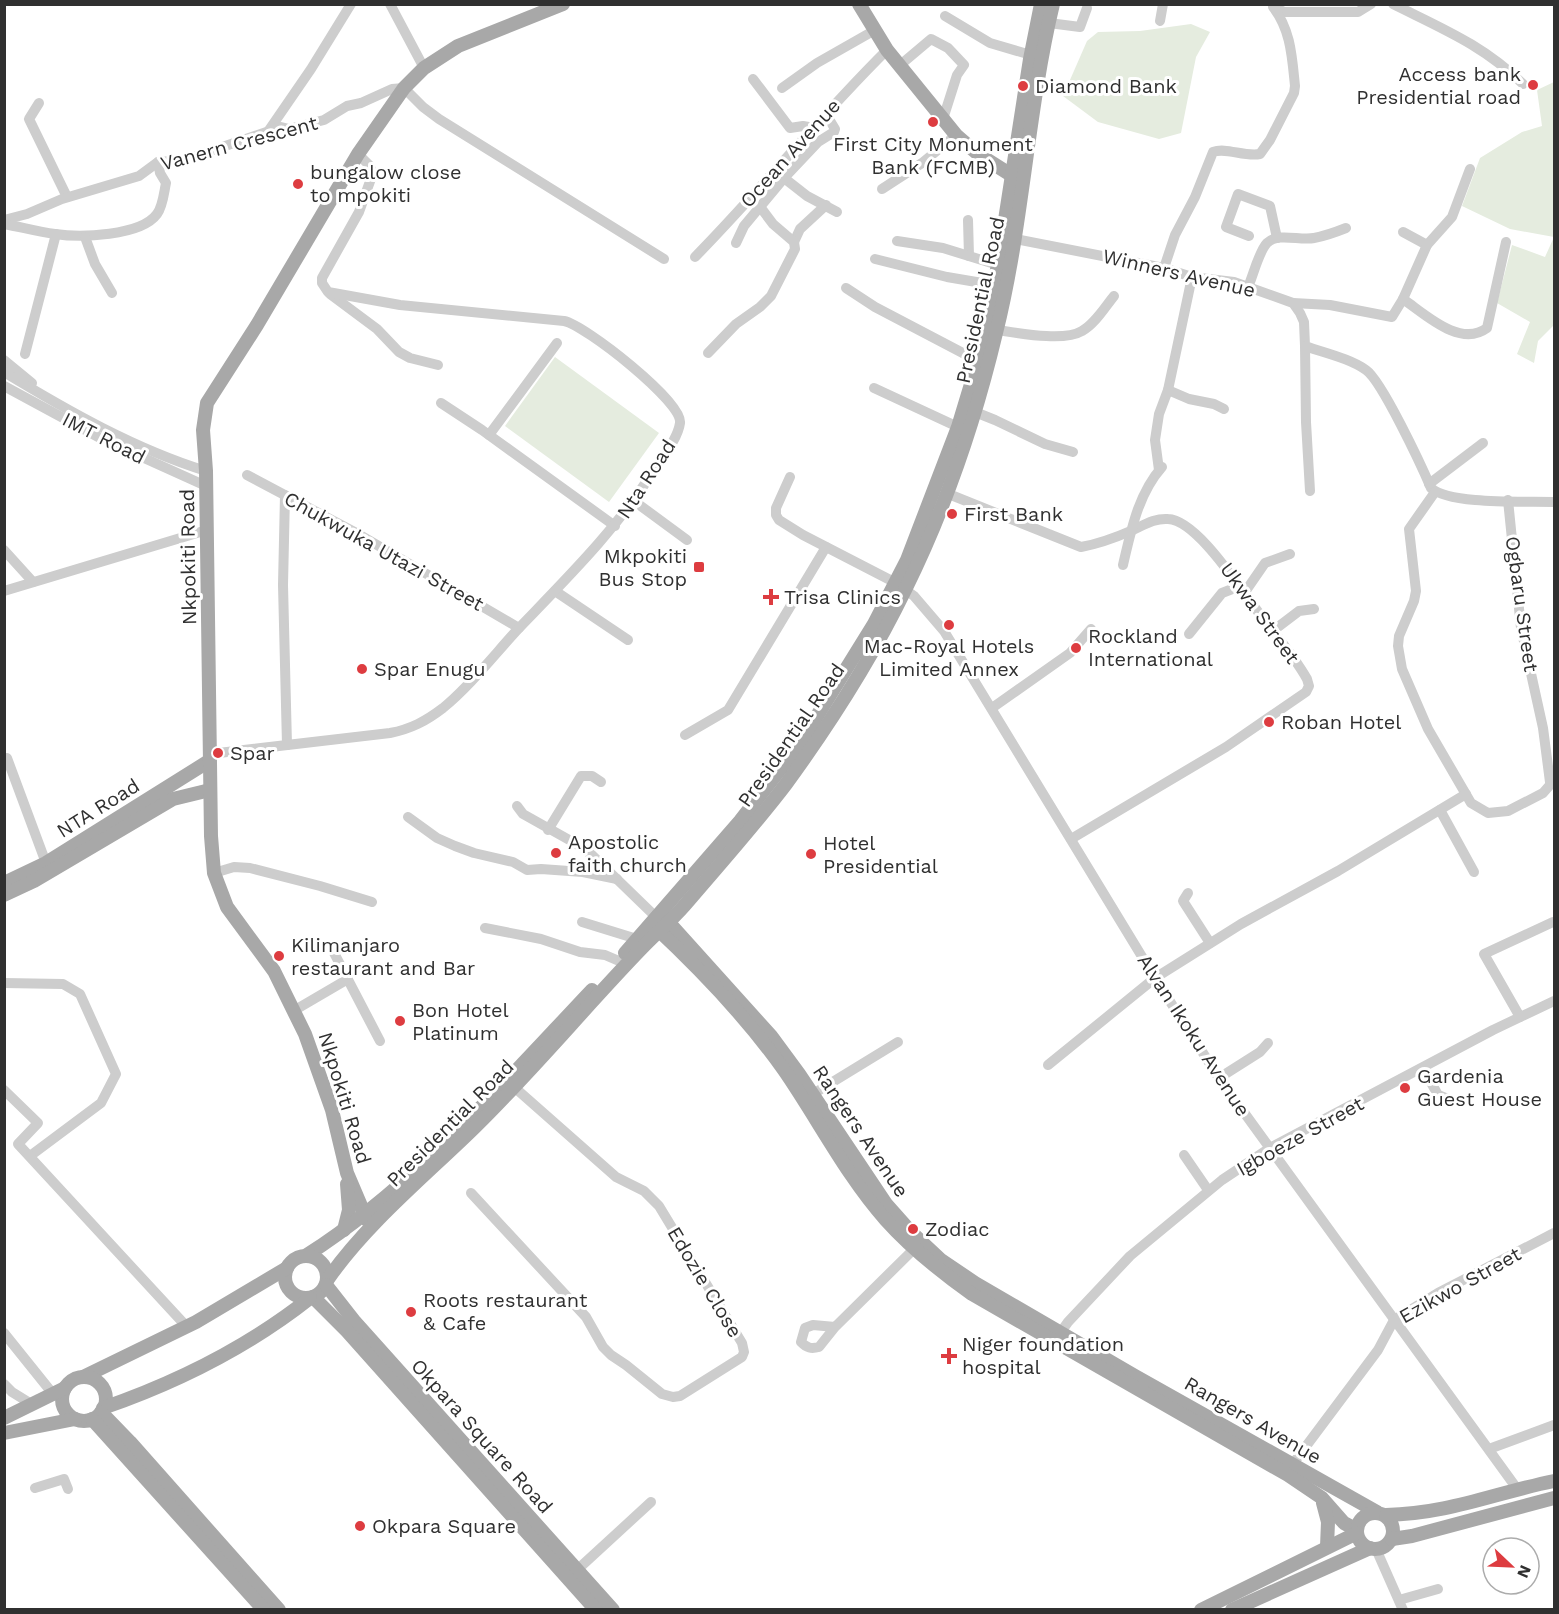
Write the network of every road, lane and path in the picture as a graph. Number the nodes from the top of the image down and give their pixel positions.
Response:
1 (351, 4) edge
2 (390, 4) edge
3 (563, 4) edge
4 (859, 4) edge
5 (1041, 4) edge
6 (1053, 4) edge
7 (1163, 4) edge
8 (1371, 4) edge
9 (1394, 4) edge
10 (1087, 8) dead end
11 (1276, 8) edge
12 (945, 16) dead end
13 (1160, 21) dead end
14 (1049, 23) junction
15 (875, 30) junction
16 (887, 50) junction
17 (1031, 55) junction
18 (899, 66) junction
19 (424, 68) junction
20 (753, 79) dead end
21 (1523, 84) dead end
22 (405, 88) junction
23 (782, 88) dead end
24 (39, 103) dead end
25 (826, 114) junction
26 (943, 119) junction
27 (814, 128) junction
28 (267, 134) junction
29 (956, 135) junction
30 (358, 153) junction
31 (158, 162) junction
32 (1470, 169) dead end
33 (783, 178) junction
34 (1018, 179) junction
35 (882, 189) dead end
36 (67, 197) junction
37 (826, 205) junction
38 (761, 208) junction
39 (837, 212) dead end
40 (968, 220) dead end
41 (4, 222) edge
42 (1346, 228) dead end
43 (1403, 232) dead end
44 (56, 234) junction
45 (1249, 236) dead end
46 (85, 237) junction
47 (1015, 238) junction
48 (1277, 238) junction
49 (897, 241) dead end
50 (794, 242) junction
51 (1506, 242) dead end
52 (736, 243) dead end
53 (1427, 246) junction
54 (969, 256) junction
55 (695, 257) dead end
56 (664, 259) dead end
57 (875, 259) dead end
58 (998, 265) junction
59 (1164, 268) junction
60 (1192, 277) junction
61 (1001, 283) junction
62 (1248, 287) junction
63 (846, 288) dead end
64 (328, 292) junction
65 (112, 293) dead end
66 (1114, 296) dead end
67 (1403, 299) junction
68 (1293, 303) junction
69 (997, 330) junction
70 (557, 343) dead end
71 (988, 345) junction
72 (1305, 346) junction
73 (708, 353) dead end
74 (26, 354) dead end
75 (4, 360) edge
76 (978, 361) junction
77 (438, 365) dead end
78 (4, 372) edge
79 (4, 386) edge
80 (874, 388) dead end
81 (1168, 390) junction
82 (46, 396) junction
83 (441, 403) dead end
84 (1224, 409) dead end
85 (975, 412) junction
86 (958, 427) junction
87 (489, 435) junction
88 (1483, 442) dead end
89 (1073, 452) dead end
90 (206, 471) junction
91 (247, 475) dead end
92 (946, 476) junction
93 (790, 477) dead end
94 (206, 486) junction
95 (1432, 488) junction
96 (1310, 491) dead end
97 (946, 493) junction
98 (285, 495) junction
99 (1508, 500) junction
100 (634, 501) junction
101 (1554, 502) edge
102 (615, 526) junction
103 (207, 530) junction
104 (1131, 531) junction
105 (687, 540) dead end
106 (826, 547) junction
107 (4, 550) edge
108 (1290, 554) dead end
109 (1123, 565) dead end
110 (33, 582) junction
111 (901, 586) junction
112 (1242, 589) junction
113 (4, 591) edge
114 (555, 591) junction
115 (1314, 609) dead end
116 (519, 628) junction
117 (1091, 630) dead end
118 (1274, 630) junction
119 (1190, 634) dead end
120 (628, 640) dead end
121 (992, 708) junction
122 (685, 735) dead end
123 (287, 745) junction
124 (7, 758) dead end
125 (209, 758) junction
126 (601, 782) dead end
127 (210, 790) junction
128 (1466, 794) junction
129 (520, 810) dead end
130 (1440, 810) junction
131 (408, 818) dead end
132 (548, 830) junction
133 (1071, 839) junction
134 (46, 863) junction
135 (1474, 872) dead end
136 (214, 873) junction
137 (617, 879) junction
138 (4, 883) edge
139 (1188, 893) dead end
140 (4, 895) edge
141 (372, 902) dead end
142 (681, 909) junction
143 (582, 922) dead end
144 (659, 922) junction
145 (1553, 922) dead end
146 (485, 928) dead end
147 (679, 941) junction
148 (639, 944) junction
149 (1210, 944) junction
150 (332, 949) dead end
151 (619, 961) junction
152 (1155, 978) junction
153 (348, 979) junction
154 (4, 983) edge
155 (1554, 1001) edge
156 (295, 1010) junction
157 (1520, 1017) junction
158 (568, 1022) junction
159 (380, 1041) dead end
160 (898, 1042) dead end
161 (1268, 1042) dead end
162 (1048, 1065) dead end
163 (1423, 1068) junction
164 (1219, 1078) junction
165 (514, 1087) junction
166 (4, 1090) edge
167 (813, 1094) junction
168 (1454, 1101) dead end
169 (1270, 1148) junction
170 (1184, 1155) dead end
171 (30, 1156) junction
172 (347, 1173) junction
173 (354, 1188) junction
174 (1208, 1190) junction
175 (471, 1193) dead end
176 (386, 1195) junction
177 (364, 1215) junction
178 (372, 1227) junction
179 (344, 1230) junction
180 (1554, 1234) edge
181 (914, 1249) junction
182 (307, 1255) junction
183 (287, 1268) junction
184 (327, 1282) junction
185 (312, 1297) junction
186 (1394, 1320) junction
187 (187, 1327) junction
188 (835, 1327) dead end
189 (4, 1333) edge
190 (1057, 1337) junction
191 (83, 1377) junction
192 (4, 1384) edge
193 (59, 1391) junction
194 (31, 1406) junction
195 (99, 1413) junction
196 (4, 1418) edge
197 (75, 1419) junction
198 (1554, 1425) edge
199 (34, 1427) junction
200 (4, 1433) edge
201 (1489, 1449) junction
202 (1292, 1465) junction
203 (1554, 1481) edge
204 (35, 1488) dead end
205 (68, 1489) dead end
206 (1518, 1490) junction
207 (1322, 1498) junction
208 (1554, 1498) edge
209 (651, 1502) dead end
210 (1382, 1514) junction
211 (1357, 1532) junction
212 (1392, 1539) junction
213 (1328, 1547) junction
214 (1373, 1549) junction
215 (574, 1576) junction
216 (1438, 1589) dead end
217 (1401, 1605) edge
218 (264, 1610) edge
219 (279, 1610) edge
220 (596, 1610) edge
221 (613, 1610) edge
222 (1201, 1610) edge
223 (1233, 1610) edge

1 - 28 street
2 - 19 street
3 - 19 main road, Nkpokiti Road
4 - 15 main road
5 - 17 main road, Presidential Road
6 - 14 main road, Presidential Road
7 - 13 street
8 - 11 street
9 - 21 street
10 - 14 street
11 - 59 street
12 - 17 street
14 - 34 main road, Presidential Road
15 - 16 main road
15 - 23 street
16 - 18 main road
16 - 25 street, Ocean Avenue
17 - 34 main road, Presidential Road
18 - 26 main road
18 - 26 street
19 - 22 main road, Nkpokiti Road
20 - 27 street
22 - 28 street, Vanern Crescent
22 - 30 main road, Nkpokiti Road
22 - 56 street
24 - 36 street
25 - 27 street, Ocean Avenue
25 - 33 street
26 - 29 main road
27 - 55 street, Ocean Avenue
28 - 31 street, Vanern Crescent
29 - 34 main road
29 - 35 street
30 - 64 street
30 - 90 main road, Nkpokiti Road
31 - 36 street, Vanern Crescent
31 - 46 street
32 - 53 street
33 - 37 street
33 - 38 street
34 - 47 main road, Presidential Road
34 - 58 main road, Presidential Road
36 - 41 street, Vanern Crescent
37 - 39 street
37 - 50 street
38 - 50 street
38 - 52 street
40 - 54 street
41 - 44 street
42 - 48 street
43 - 53 street
44 - 46 street
44 - 74 street
45 - 48 street
46 - 65 street
47 - 59 street, Winners Avenue
47 - 61 main road, Presidential Road
48 - 62 street
49 - 54 street
50 - 73 street
51 - 67 street
53 - 67 street
54 - 58 street
57 - 61 street
58 - 61 main road, Presidential Road
59 - 60 street, Winners Avenue
60 - 62 street, Winners Avenue
60 - 81 street
61 - 69 main road, Presidential Road
61 - 71 main road, Presidential Road
62 - 68 street, Winners Avenue
63 - 76 street
64 - 77 street
64 - 100 street, Nta Road
66 - 69 street
67 - 68 street, Winners Avenue
68 - 72 street
69 - 71 main road, Presidential Road
70 - 87 street
71 - 76 main road, Presidential Road
71 - 85 main road, Presidential Road
72 - 95 street
72 - 96 street
75 - 82 street
76 - 86 main road, Presidential Road
78 - 82 street, IMT Road
79 - 94 street, IMT Road
80 - 86 street
81 - 84 street
81 - 104 street
82 - 90 street, IMT Road
83 - 87 street
85 - 89 street
85 - 92 main road, Presidential Road
86 - 92 main road, Presidential Road
87 - 102 street
88 - 95 street, Ogbaru Street
90 - 94 main road, Nkpokiti Road
91 - 98 street, Chukwuka Utazi Street
92 - 97 main road, Presidential Road
92 - 111 main road, Presidential Road
93 - 106 street, Alvan Ikoku Avenue
94 - 103 main road, Nkpokiti Road
95 - 99 street
95 - 128 street, Ogbaru Street
97 - 104 street, Ukwa Street
97 - 111 main road, Presidential Road
98 - 116 street, Chukwuka Utazi Street
98 - 123 street
99 - 101 street
99 - 128 street, Ogbaru Street
100 - 102 street, Nta Road
100 - 105 street
102 - 114 street, Nta Road
103 - 110 street
103 - 125 main road, Nkpokiti Road
104 - 109 street
104 - 112 street, Ukwa Street
106 - 111 street, Alvan Ikoku Avenue
106 - 122 street
107 - 110 street
108 - 112 street
110 - 113 street
111 - 121 street, Alvan Ikoku Avenue
111 - 142 main road, Presidential Road
111 - 144 main road, Presidential Road
112 - 118 street, Ukwa Street
112 - 119 street
114 - 116 street, Nta Road
114 - 120 street
115 - 118 street
116 - 123 street, Nta Road
117 - 121 street
118 - 133 street, Ukwa Street
121 - 133 street, Alvan Ikoku Avenue
123 - 125 street, Nta Road
124 - 134 street
125 - 127 main road, Nkpokiti Road
125 - 134 main road, NTA Road
126 - 132 street
127 - 136 main road, Nkpokiti Road
127 - 140 main road, NTA Road
128 - 130 street
129 - 132 street
130 - 135 street
130 - 149 street
131 - 137 street
132 - 137 street
133 - 152 street, Alvan Ikoku Avenue
134 - 138 main road, NTA Road
136 - 141 street
136 - 156 main road, Nkpokiti Road
137 - 144 street
139 - 149 street
142 - 144 main road, Presidential Road
142 - 147 main road
143 - 148 street
144 - 147 main road
144 - 148 main road, Presidential Road
145 - 157 street
146 - 151 street
147 - 148 main road
147 - 167 main road, Rangers Avenue
147 - 181 main road, Rangers Avenue
148 - 151 main road, Presidential Road
148 - 158 main road, Presidential Road
149 - 152 street
150 - 153 street
151 - 158 main road, Presidential Road
152 - 162 street
152 - 164 street, Alvan Ikoku Avenue
153 - 156 street
153 - 159 street
154 - 171 street
155 - 157 street, Igboeze Street
156 - 172 main road, Nkpokiti Road
157 - 163 street, Igboeze Street
158 - 165 main road, Presidential Road
158 - 176 main road, Presidential Road
160 - 167 street
161 - 164 street
163 - 168 street
163 - 169 street, Igboeze Street
164 - 169 street, Alvan Ikoku Avenue
165 - 175 street, Edozie Close
165 - 178 main road, Presidential Road
166 - 171 street
167 - 190 main road, Rangers Avenue
169 - 174 street, Igboeze Street
169 - 186 street, Alvan Ikoku Avenue
170 - 174 street
171 - 187 street
172 - 173 main road, Nkpokiti Road
172 - 179 main road
173 - 176 main road
173 - 177 main road, Nkpokiti Road
174 - 190 street, Igboeze Street
176 - 177 main road, Presidential Road
177 - 178 main road, Nkpokiti Road
177 - 179 main road, Presidential Road
178 - 184 main road, Presidential Road
179 - 182 main road, Presidential Road
180 - 186 street, Ezikwo Street
181 - 188 street
181 - 190 main road, Rangers Avenue
182 - 183 main road
182 - 184 main road
183 - 185 main road
183 - 187 main road
184 - 185 main road
184 - 215 main road, Okpara Square Road
185 - 195 main road
185 - 215 main road, Okpara Square Road
186 - 201 street, Alvan Ikoku Avenue
186 - 202 street, Ezikwo Street
187 - 191 main road
189 - 193 street
190 - 202 main road, Rangers Avenue
190 - 207 main road, Rangers Avenue
191 - 193 main road
191 - 195 main road
192 - 194 street
193 - 194 main road
193 - 197 main road
194 - 196 main road
194 - 199 main road
195 - 197 main road
195 - 218 main road
195 - 219 main road
197 - 199 main road
198 - 201 street
199 - 200 main road
201 - 206 street, Alvan Ikoku Avenue
202 - 210 main road, Rangers Avenue
203 - 206 main road
204 - 205 street
206 - 210 main road
207 - 211 main road, Rangers Avenue
207 - 213 main road
208 - 212 main road
209 - 215 street
210 - 211 main road
210 - 212 main road
211 - 213 main road
211 - 214 main road
212 - 214 main road
213 - 222 main road
214 - 217 street
214 - 223 main road
215 - 220 main road, Okpara Square Road
215 - 221 main road, Okpara Square Road
216 - 217 street

